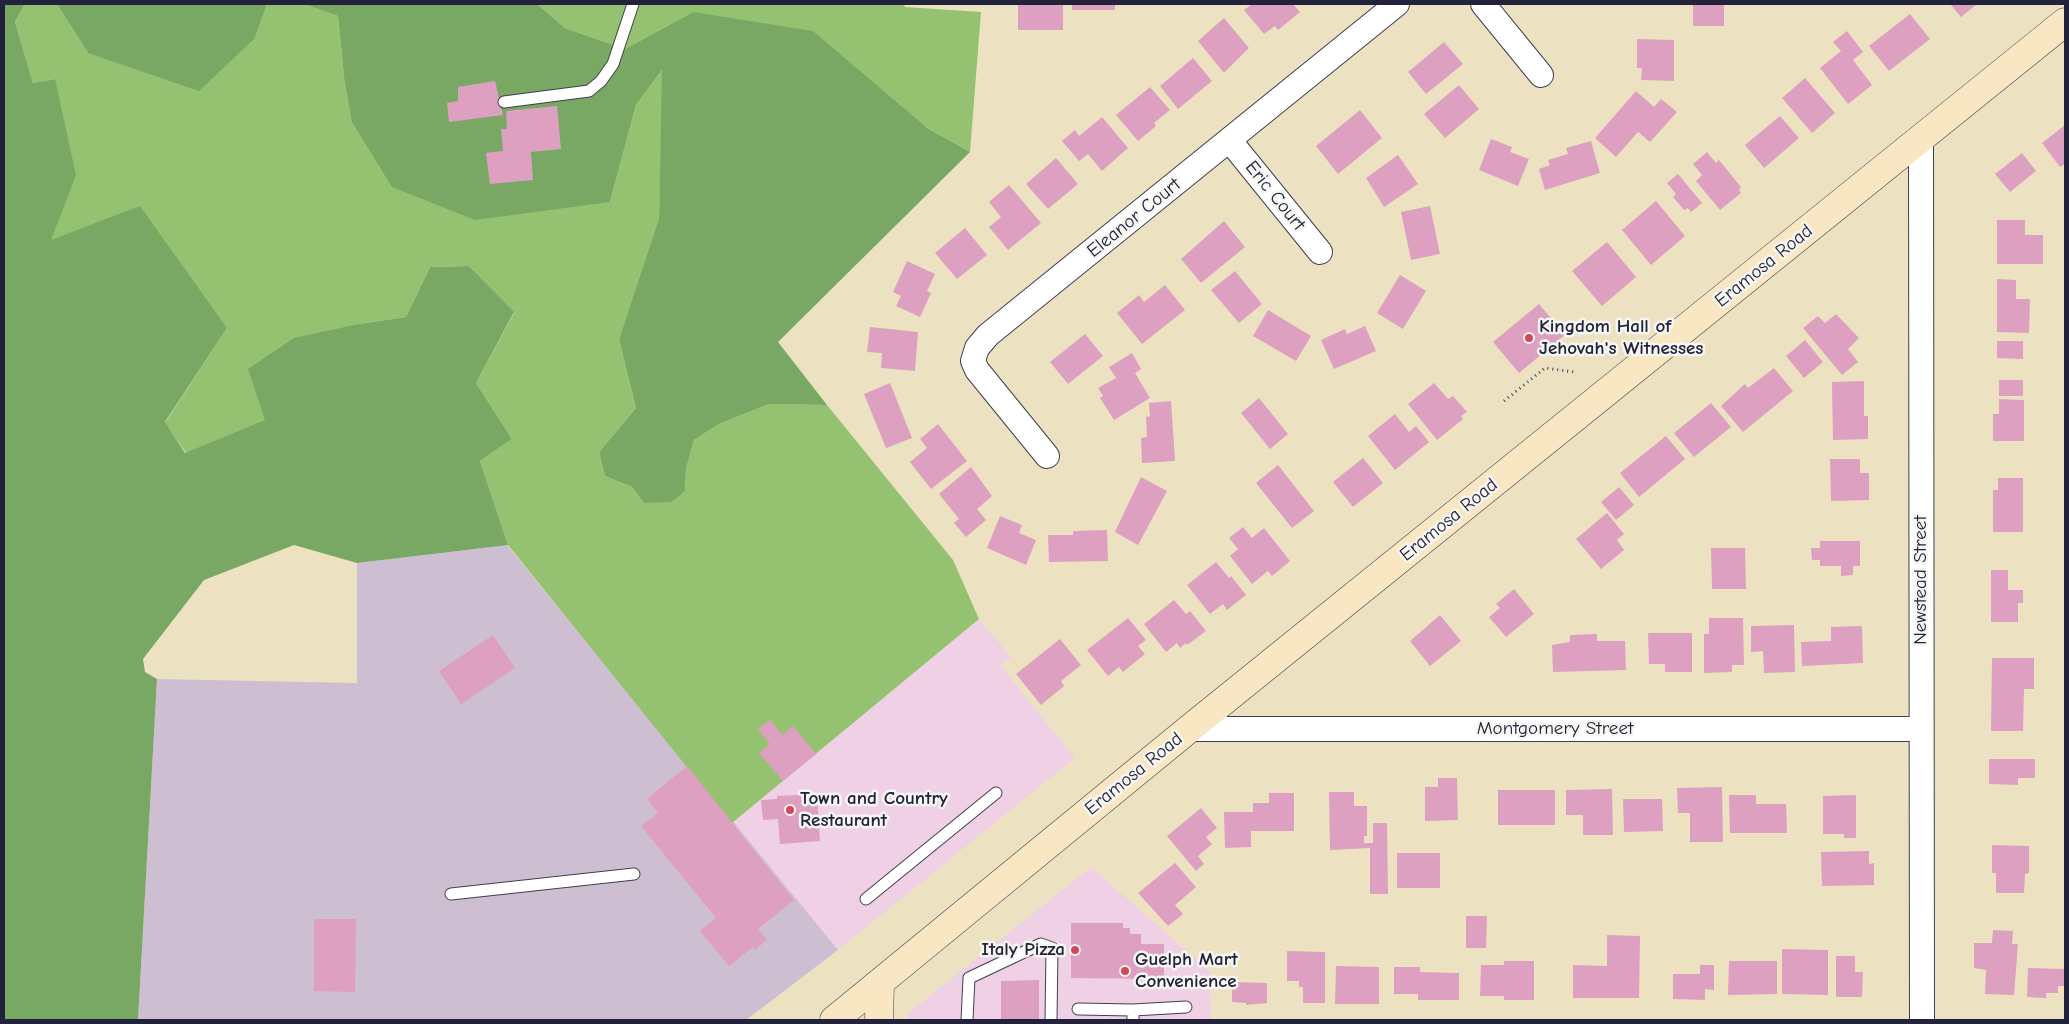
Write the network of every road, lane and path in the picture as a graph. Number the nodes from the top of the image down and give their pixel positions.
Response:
1 (633, 4) edge
2 (1397, 4) edge
3 (1482, 4) edge
4 (2065, 22) edge
5 (1541, 75) dead end
6 (504, 102) dead end
7 (1921, 139) junction
8 (1230, 141) junction
9 (1320, 252) dead end
10 (1574, 372) dead end
11 (1504, 401) dead end
12 (1047, 456) dead end
13 (1189, 729) junction
14 (1921, 730) junction
15 (996, 794) dead end
16 (634, 874) dead end
17 (451, 894) dead end
18 (866, 899) dead end
19 (880, 983) junction
20 (1186, 1007) dead end
21 (1078, 1009) dead end
22 (1133, 1015) edge
23 (834, 1020) edge
24 (879, 1020) edge
25 (967, 1020) edge
26 (1051, 1020) edge
27 (1922, 1020) edge

1 - 6 lane
2 - 8 street, Eleanor Court
3 - 5 street
4 - 7 main road, Eramosa Road
7 - 13 main road, Eramosa Road
7 - 14 street, Newstead Street
8 - 9 street, Eric Court
8 - 12 street, Eleanor Court
10 - 11 path
13 - 14 street, Montgomery Street
13 - 19 main road, Eramosa Road
14 - 27 street, Newstead Street
15 - 18 lane
16 - 17 lane
19 - 23 main road, Eramosa Road
19 - 24 main road
20 - 22 lane
21 - 22 lane
25 - 26 lane

